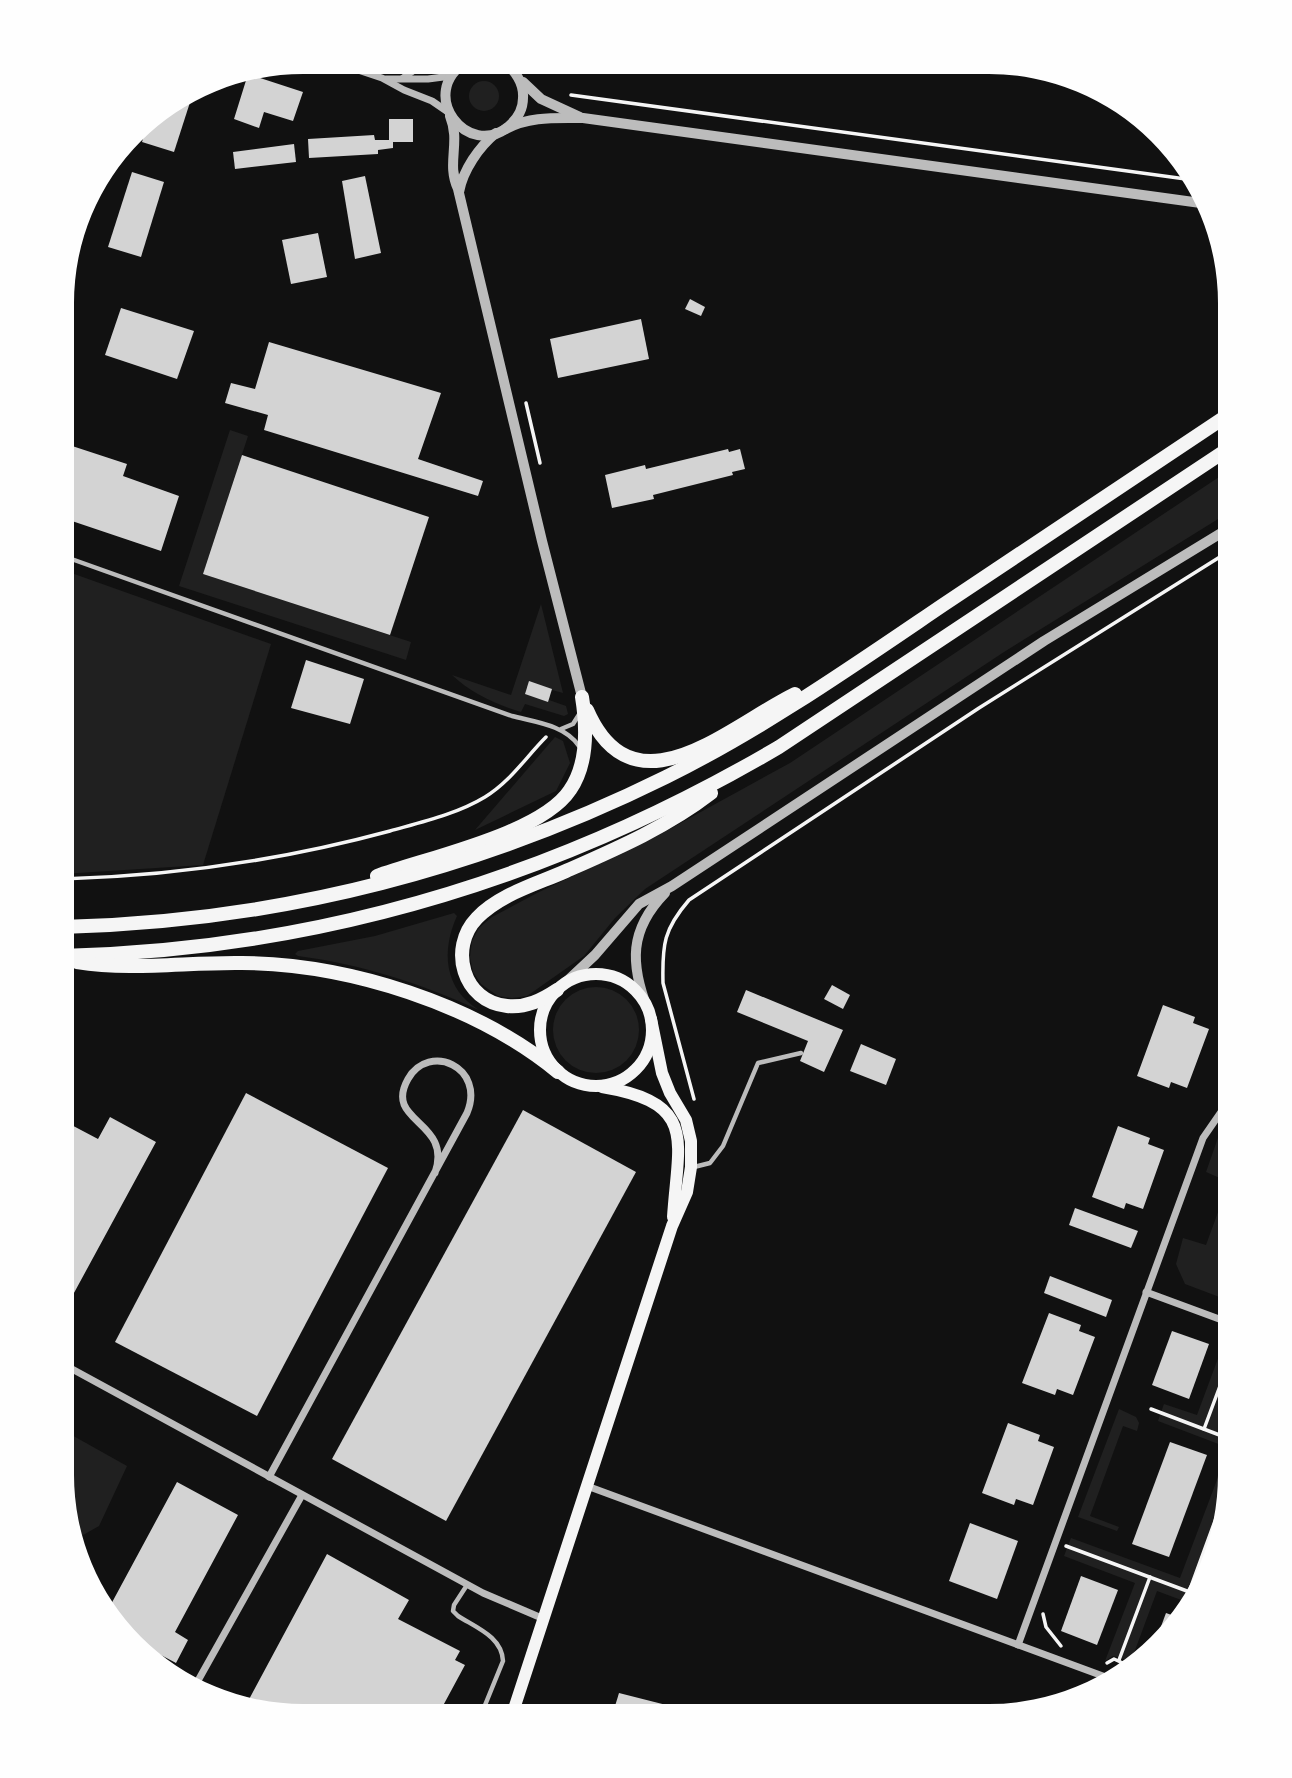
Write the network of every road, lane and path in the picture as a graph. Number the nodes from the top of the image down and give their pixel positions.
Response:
1 (370, 74) edge
2 (410, 74) edge
3 (440, 74) edge
4 (451, 74) edge
5 (516, 74) edge
6 (517, 74) edge
7 (382, 78) junction
8 (400, 78) junction
9 (560, 94) dead end
10 (450, 116) junction
11 (583, 118) junction
12 (500, 132) junction
13 (1182, 179) edge
14 (459, 195) junction
15 (1196, 202) edge
16 (1218, 421) edge
17 (1218, 456) edge
18 (1218, 535) edge
19 (1218, 558) edge
20 (74, 560) edge
21 (848, 670) junction
22 (583, 697) junction
23 (556, 729) junction
24 (749, 765) junction
25 (580, 766) junction
26 (74, 879) edge
27 (672, 886) junction
28 (321, 898) junction
29 (74, 926) edge
30 (74, 957) edge
31 (74, 959) edge
32 (560, 987) junction
33 (649, 1015) junction
34 (801, 1053) dead end
35 (558, 1072) junction
36 (592, 1086) junction
37 (694, 1099) dead end
38 (1218, 1118) edge
39 (685, 1166) junction
40 (435, 1172) junction
41 (1146, 1292) junction
42 (1218, 1319) edge
43 (74, 1370) edge
44 (1218, 1391) edge
45 (1151, 1409) dead end
46 (1204, 1429) junction
47 (1218, 1434) edge
48 (269, 1477) junction
49 (587, 1486) junction
50 (302, 1495) junction
51 (1210, 1535) edge
52 (1065, 1546) dead end
53 (1150, 1577) junction
54 (1194, 1579) edge
55 (467, 1585) junction
56 (1187, 1591) edge
57 (1044, 1608) dead end
58 (544, 1619) junction
59 (1018, 1645) junction
60 (1065, 1648) dead end
61 (1118, 1661) junction
62 (1122, 1662) edge
63 (1106, 1664) dead end
64 (1101, 1675) edge
65 (199, 1680) edge
66 (485, 1704) edge
67 (516, 1704) edge

1 - 7 street
2 - 8 street
3 - 8 street
4 - 10 street
5 - 12 street
6 - 11 street
7 - 8 street
7 - 10 street
9 - 13 path
10 - 12 street
10 - 14 street
11 - 12 street
11 - 15 street
12 - 14 street
14 - 22 street
16 - 21 highway
17 - 24 highway
18 - 27 street
19 - 37 path
20 - 23 lane
21 - 22 highway
21 - 28 highway
22 - 23 lane
22 - 25 highway
23 - 25 lane
23 - 26 path
24 - 30 highway
24 - 32 highway
25 - 28 highway
27 - 32 street
27 - 33 street
28 - 29 highway
31 - 35 highway
32 - 33 main road
32 - 35 main road
33 - 36 main road
33 - 39 main road
34 - 39 lane
35 - 36 main road
36 - 39 main road
38 - 41 street
39 - 49 main road
40 - 40 street
40 - 48 street
41 - 42 street
41 - 59 street
43 - 48 street
44 - 46 path
45 - 46 path
46 - 47 path
48 - 50 street
49 - 58 main road
49 - 59 street
50 - 55 street
50 - 65 street
51 - 54 path
52 - 53 path
53 - 56 path
53 - 61 path
55 - 58 street
55 - 66 lane
57 - 60 path
58 - 67 main road
59 - 64 street
61 - 62 path
61 - 63 path

